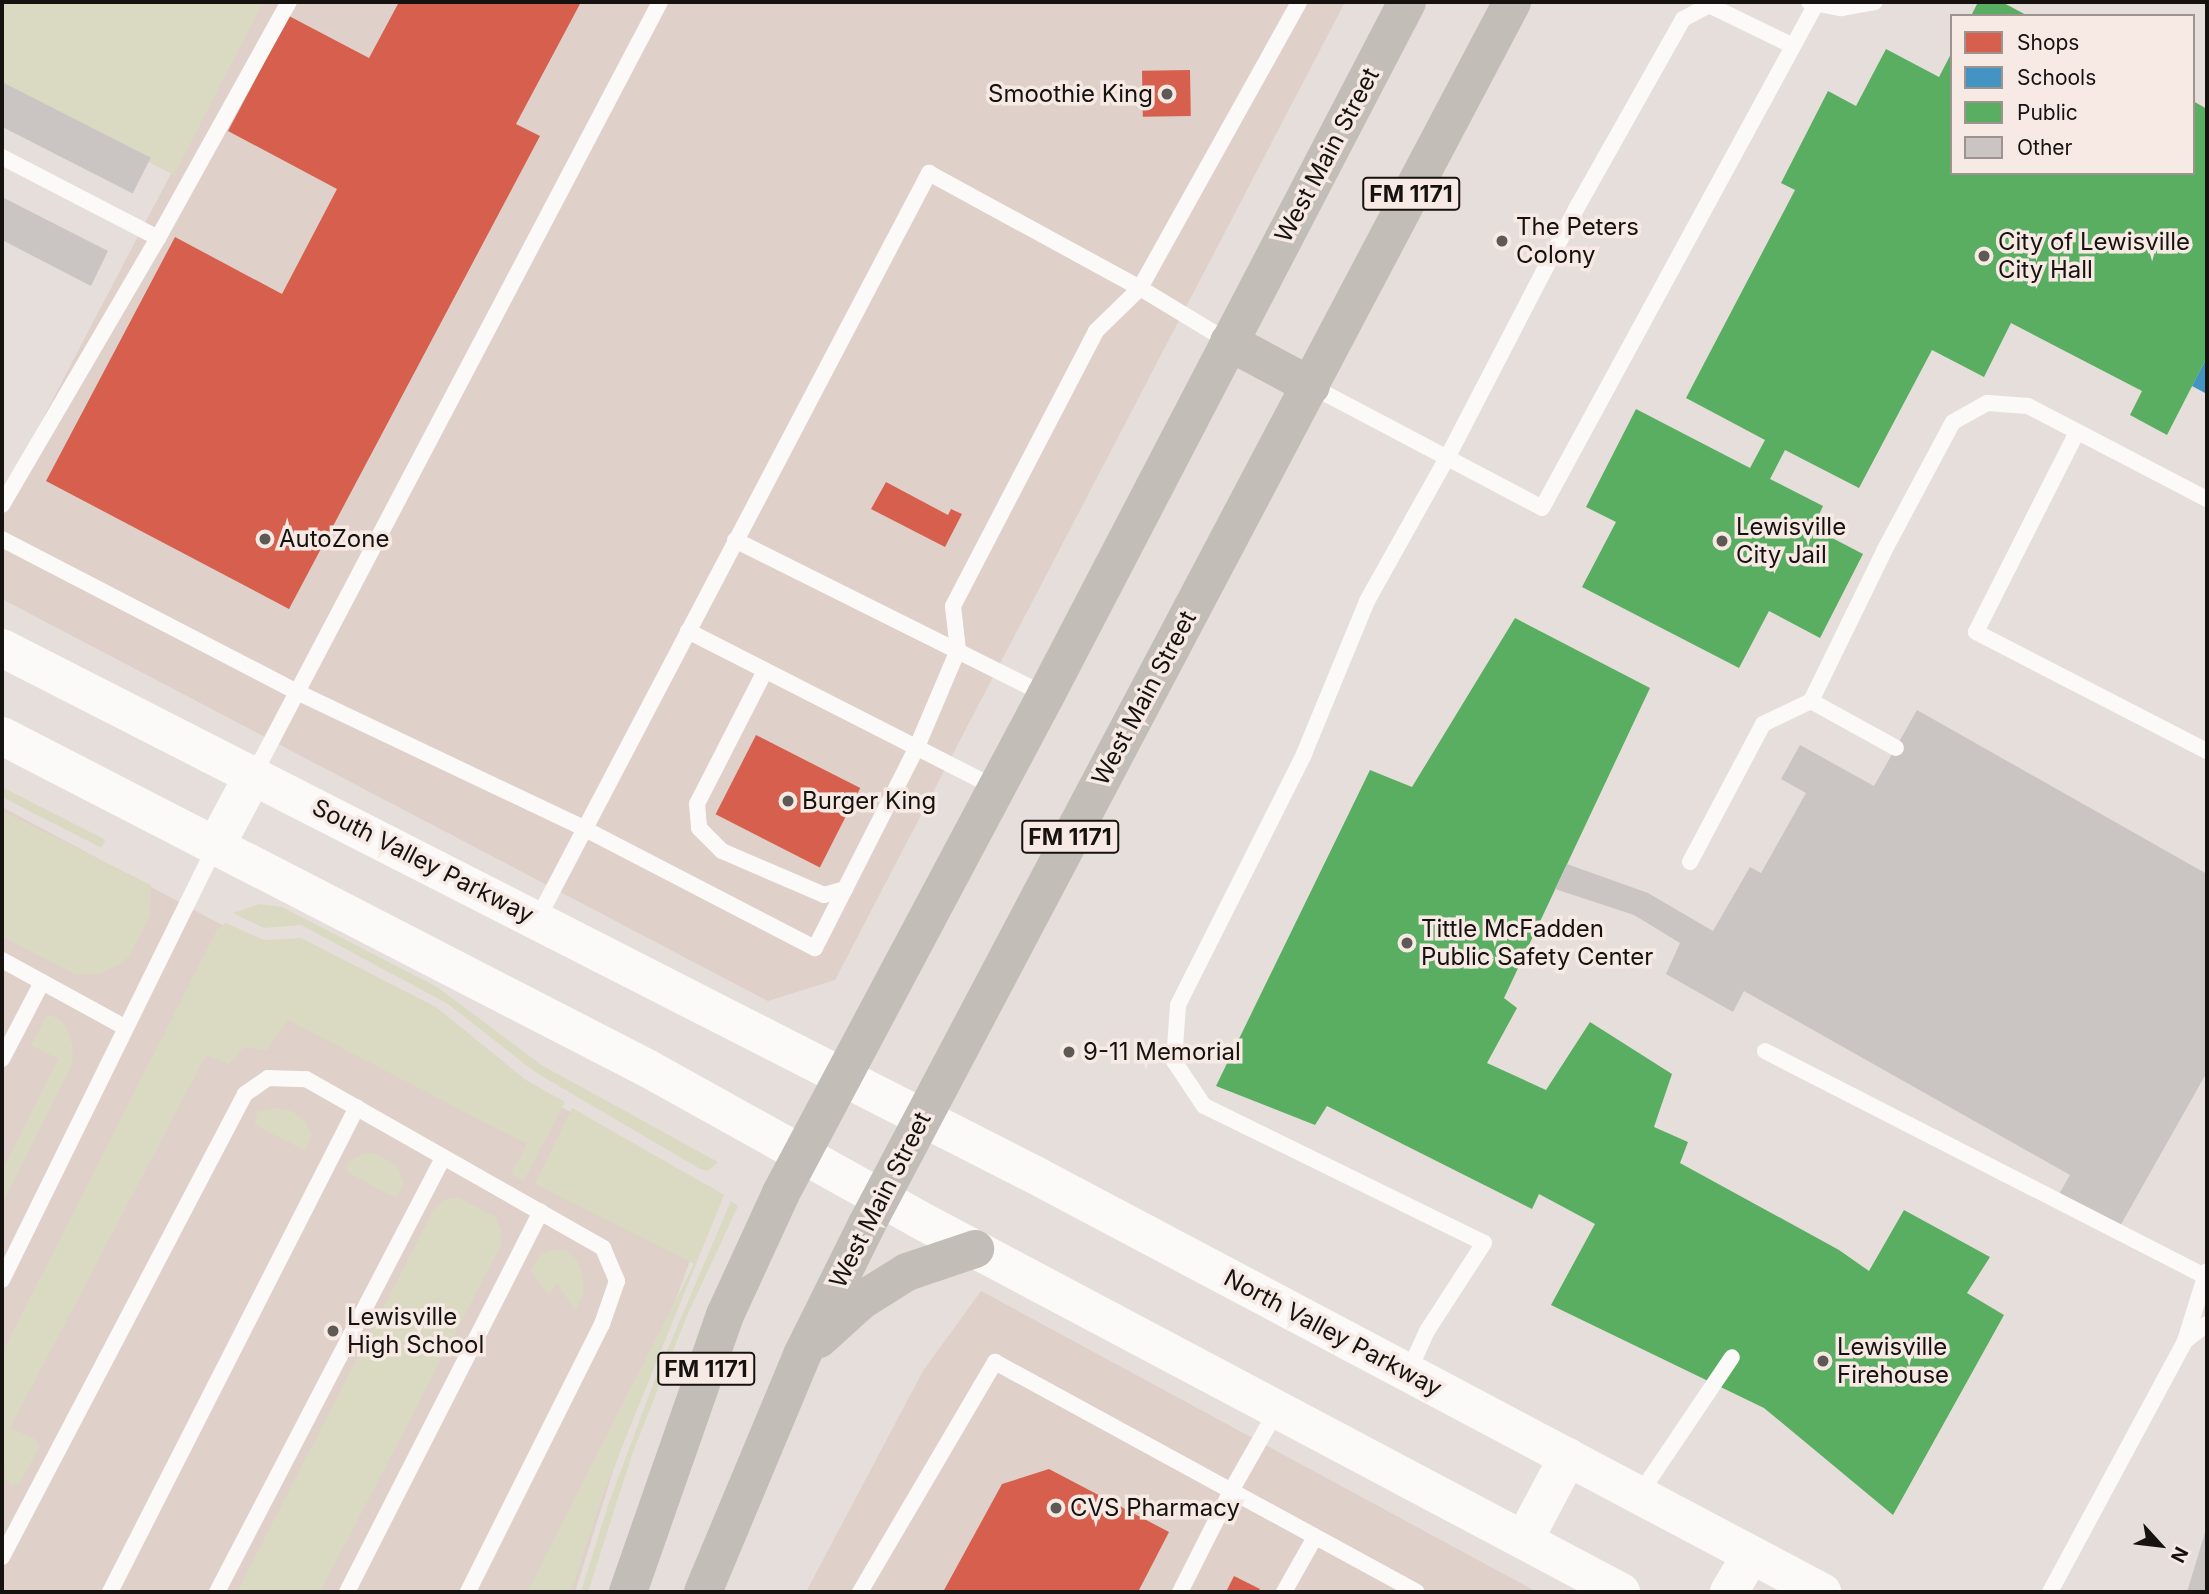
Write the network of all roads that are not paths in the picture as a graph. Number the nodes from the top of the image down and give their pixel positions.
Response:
1 (289, 2) edge
2 (660, 2) edge
3 (1299, 2) edge
4 (1407, 2) edge
5 (1511, 2) edge
6 (1874, 2) edge
7 (1812, 3) edge
8 (1793, 46) junction
9 (2, 157) edge
10 (158, 238) junction
11 (1140, 288) junction
12 (1229, 342) junction
13 (1311, 386) junction
14 (2077, 432) junction
15 (1447, 458) junction
16 (2207, 499) edge
17 (2, 505) edge
18 (2, 539) edge
19 (735, 540) junction
20 (688, 631) junction
21 (2, 648) edge
22 (958, 650) junction
23 (765, 671) junction
24 (297, 692) junction
25 (1046, 695) junction
26 (1811, 701) junction
27 (2, 736) edge
28 (1896, 748) dead end
29 (916, 749) junction
30 (2207, 751) edge
31 (254, 774) junction
32 (996, 788) junction
33 (585, 829) junction
34 (215, 847) junction
35 (1690, 862) dead end
36 (845, 889) junction
37 (537, 920) junction
38 (2, 960) edge
39 (42, 982) junction
40 (126, 1028) junction
41 (1765, 1051) dead end
42 (2, 1059) edge
43 (843, 1076) junction
44 (357, 1107) junction
45 (921, 1117) junction
46 (803, 1153) junction
47 (443, 1157) junction
48 (880, 1198) junction
49 (541, 1212) junction
50 (975, 1249) junction
51 (2206, 1273) edge
52 (2, 1280) edge
53 (2207, 1324) edge
54 (2185, 1340) junction
55 (802, 1355) junction
56 (1732, 1357) dead end
57 (1408, 1373) junction
58 (1277, 1410) junction
59 (1568, 1457) junction
60 (1231, 1491) junction
61 (1639, 1495) junction
62 (1315, 1537) junction
63 (1524, 1540) junction
64 (1751, 1555) junction
65 (2, 1557) edge
66 (110, 1592) edge
67 (217, 1592) edge
68 (347, 1592) edge
69 (468, 1592) edge
70 (628, 1592) edge
71 (703, 1592) edge
72 (860, 1592) edge
73 (1181, 1592) edge
74 (1284, 1592) edge
75 (1416, 1592) edge
76 (1621, 1592) edge
77 (1729, 1592) edge
78 (1822, 1592) edge
79 (2050, 1592) edge

1 - 10 lane
2 - 24 lane
3 - 11 lane
4 - 12 main road, West Main Street / FM 1171
5 - 13 main road, West Main Street / FM 1171
6 - 7 lane
7 - 8 lane
8 - 15 lane
8 - 15 lane
9 - 10 lane
10 - 17 lane
11 - 12 lane
11 - 19 lane
11 - 22 lane
12 - 13 main road
12 - 25 main road, West Main Street / FM 1171
13 - 15 lane
13 - 45 main road, West Main Street / FM 1171
14 - 16 lane
14 - 26 lane
14 - 30 lane
15 - 57 lane
18 - 24 lane
19 - 20 lane
19 - 22 lane
20 - 23 lane
20 - 33 lane
21 - 31 main road, South Valley Parkway
22 - 25 lane
22 - 29 lane
23 - 29 lane
23 - 36 lane
24 - 31 lane
24 - 33 lane
25 - 32 main road, West Main Street / FM 1171
26 - 28 lane
26 - 35 lane
27 - 34 main road
29 - 32 lane
29 - 36 lane
31 - 34 main road
31 - 37 main road, South Valley Parkway
32 - 43 main road, West Main Street / FM 1171
33 - 36 lane
33 - 37 lane
34 - 40 lane
34 - 46 main road
37 - 43 main road, South Valley Parkway
38 - 39 lane
39 - 40 lane
39 - 42 lane
40 - 52 lane
41 - 51 lane
43 - 45 main road, North Valley Parkway
43 - 46 main road, West Main Street / FM 1171
44 - 47 lane
44 - 65 lane
44 - 66 lane
45 - 48 main road, West Main Street / FM 1171
45 - 57 main road, North Valley Parkway
46 - 48 main road
46 - 70 main road, West Main Street / FM 1171
47 - 49 lane
47 - 67 lane
48 - 50 main road
48 - 55 main road, West Main Street / FM 1171
49 - 68 lane
49 - 69 lane
50 - 55 main road
50 - 58 main road
51 - 54 lane
53 - 54 lane
54 - 79 lane
55 - 71 main road, West Main Street / FM 1171
56 - 61 lane
57 - 59 main road, North Valley Parkway
58 - 60 lane
58 - 63 main road
59 - 61 main road, North Valley Parkway
59 - 63 main road
60 - 62 lane
60 - 72 lane
60 - 73 lane
61 - 64 main road, North Valley Parkway
62 - 74 lane
62 - 75 lane
63 - 76 main road
64 - 77 main road
64 - 78 main road, North Valley Parkway

